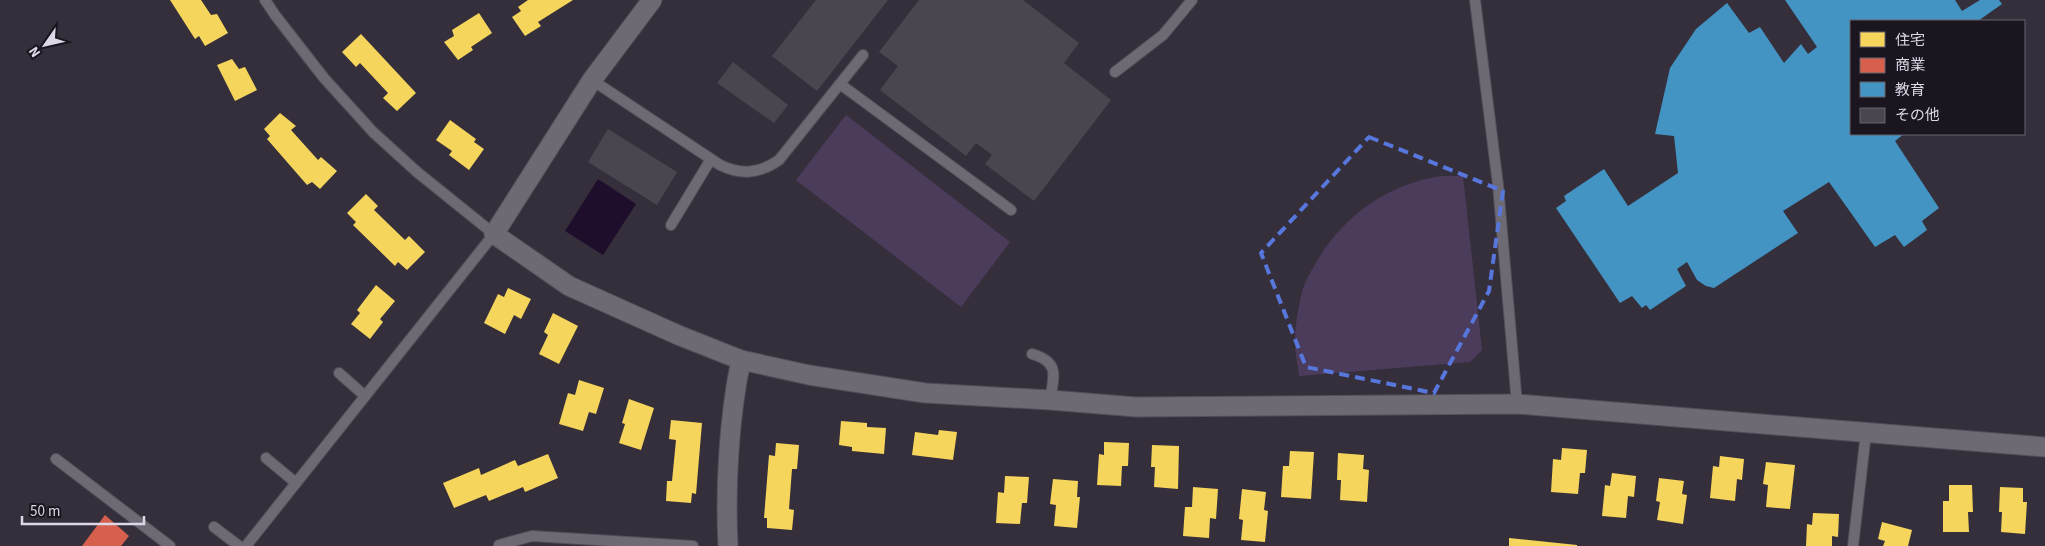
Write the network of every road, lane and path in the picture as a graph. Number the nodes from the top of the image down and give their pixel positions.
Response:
1 (265, 0) edge
2 (652, 0) edge
3 (1192, 0) edge
4 (1476, 0) edge
5 (863, 55) dead end
6 (1115, 72) dead end
7 (592, 80) junction
8 (840, 84) junction
9 (711, 159) junction
10 (1011, 210) dead end
11 (671, 225) dead end
12 (494, 234) junction
13 (1032, 354) dead end
14 (742, 360) junction
15 (339, 373) dead end
16 (365, 396) junction
17 (1050, 400) junction
18 (1516, 404) junction
19 (1866, 433) junction
20 (2045, 447) edge
21 (266, 458) dead end
22 (56, 460) dead end
23 (296, 483) junction
24 (214, 527) dead end
25 (570, 542) edge
26 (499, 545) edge
27 (170, 546) edge
28 (239, 546) edge
29 (246, 546) edge
30 (693, 546) edge
31 (728, 546) edge
32 (1852, 546) edge

1 - 12 lane
2 - 7 street
3 - 6 lane
4 - 18 lane
5 - 8 lane
7 - 9 lane
7 - 12 street
8 - 9 lane
8 - 10 lane
9 - 11 lane
12 - 14 street
12 - 16 lane
13 - 17 lane
14 - 17 street
14 - 31 street
15 - 16 lane
16 - 23 lane
17 - 18 street
18 - 19 street
19 - 20 street
19 - 32 lane
21 - 23 lane
22 - 27 lane
23 - 29 lane
24 - 28 lane
25 - 26 lane
25 - 30 lane

